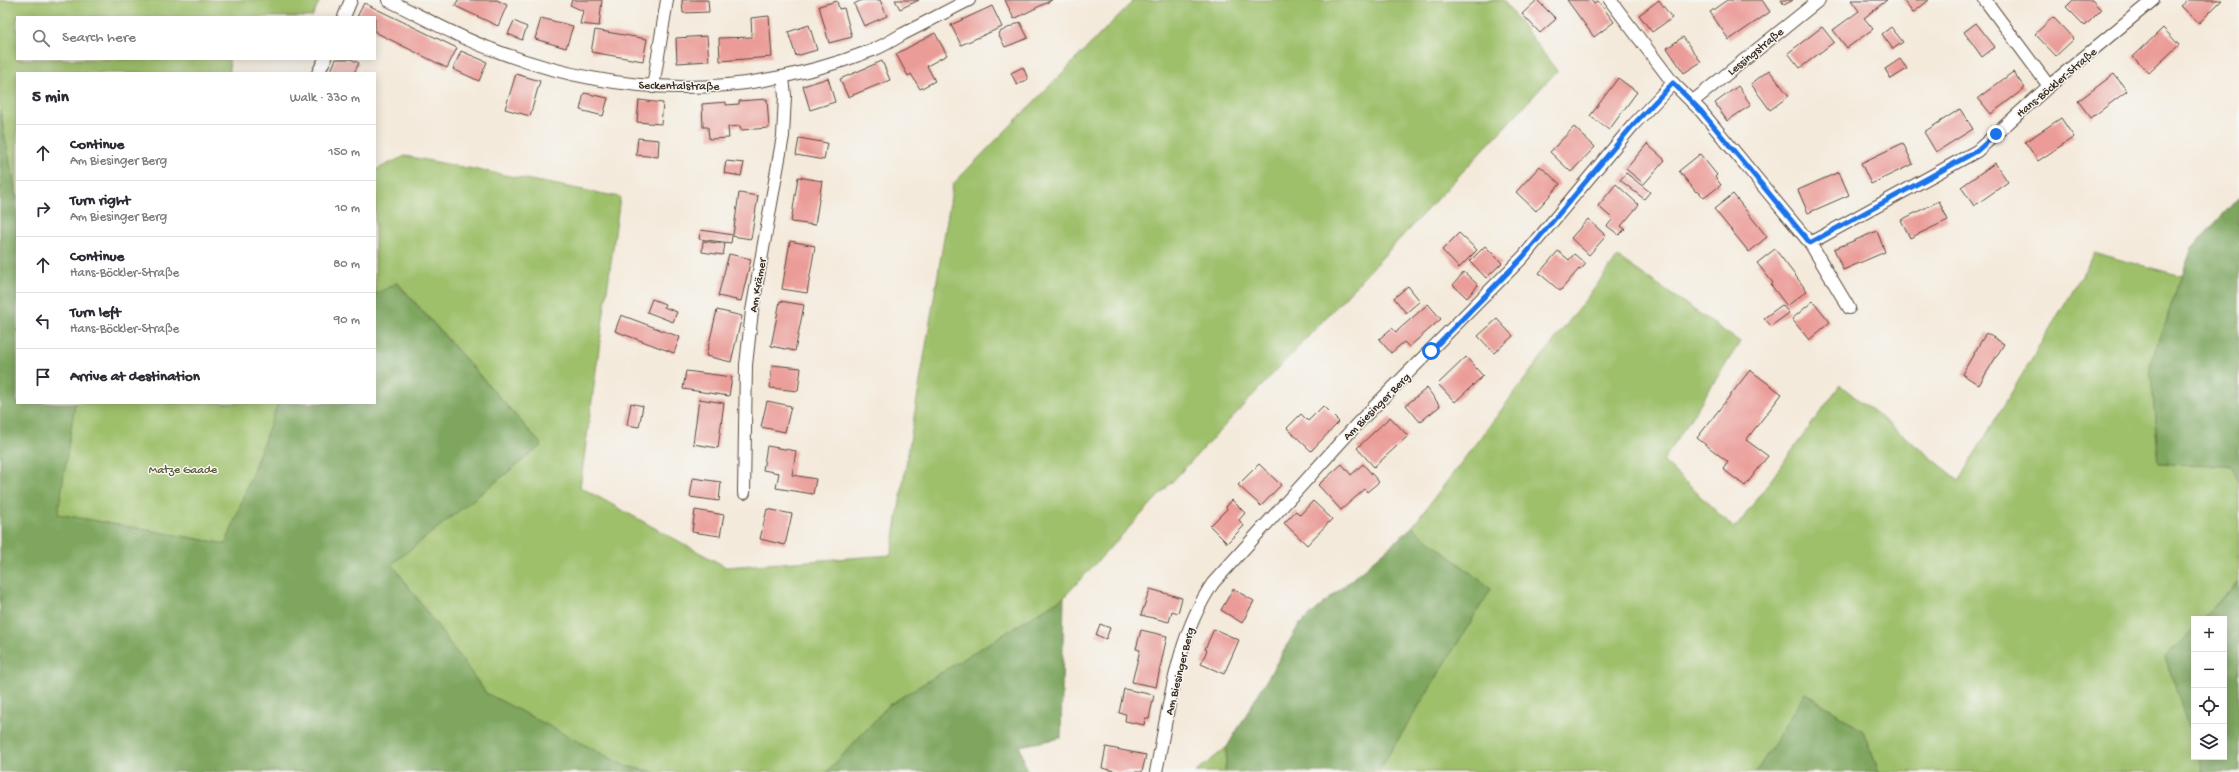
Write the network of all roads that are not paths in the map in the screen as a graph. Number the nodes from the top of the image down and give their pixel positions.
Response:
1 (351, 0) edge
2 (388, 0) edge
3 (667, 0) edge
4 (968, 0) edge
5 (1610, 0) edge
6 (1819, 0) edge
7 (1985, 0) edge
8 (2153, 0) edge
9 (344, 16) edge
10 (324, 60) edge
11 (318, 72) edge
12 (783, 78) junction
13 (1673, 83) junction
14 (2049, 86) junction
15 (653, 87) junction
16 (1692, 102) junction
17 (1810, 243) junction
18 (1848, 308) dead end
19 (744, 493) dead end
20 (1156, 772) edge

1 - 9 street
2 - 15 street, Seckentalstraße
3 - 15 street
4 - 12 street, Seckentalstraße
5 - 13 street
6 - 16 street, Lessingstraße
7 - 14 street
8 - 14 street, Hans-Böckler-Straße
10 - 11 street
12 - 15 street, Seckentalstraße
12 - 19 street, Am Krämer
13 - 16 street
13 - 20 street, Am Biesinger Berg
14 - 17 street, Hans-Böckler-Straße
16 - 17 street
17 - 18 street

